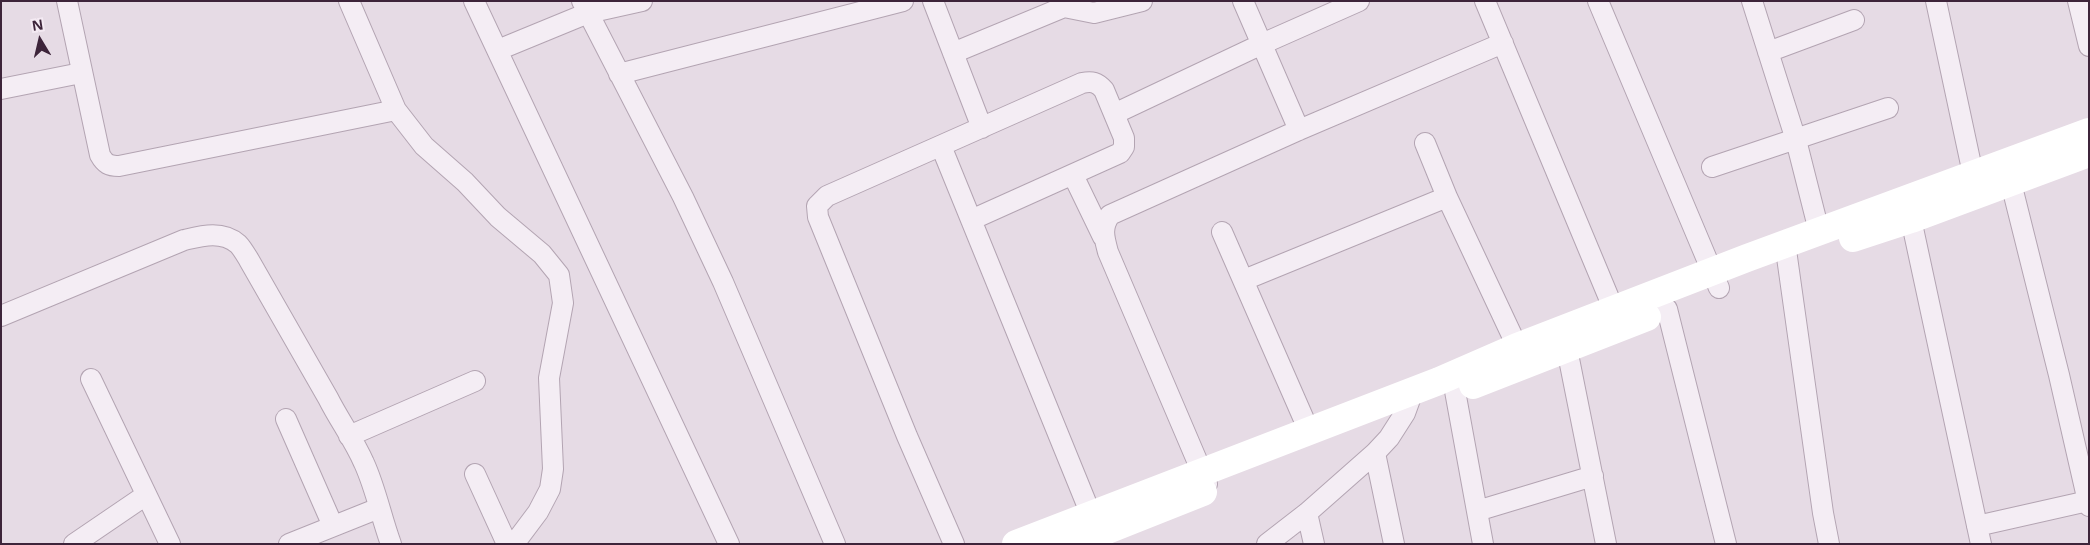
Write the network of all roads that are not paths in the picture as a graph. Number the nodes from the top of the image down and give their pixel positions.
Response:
1 (67, 1) edge
2 (349, 1) edge
3 (474, 1) edge
4 (642, 1) edge
5 (903, 1) edge
6 (933, 1) edge
7 (1142, 1) edge
8 (1243, 1) edge
9 (1359, 1) edge
10 (1485, 1) edge
11 (1598, 1) edge
12 (1752, 1) edge
13 (1936, 1) edge
14 (2078, 1) edge
15 (585, 7) edge
16 (1854, 20) dead end
17 (1503, 43) junction
18 (1262, 44) junction
19 (2089, 46) edge
20 (498, 50) junction
21 (1768, 52) junction
22 (953, 53) junction
23 (81, 73) junction
24 (619, 74) junction
25 (1, 89) edge
26 (1888, 108) dead end
27 (396, 110) junction
28 (1114, 114) junction
29 (982, 128) junction
30 (1299, 130) junction
31 (2089, 132) edge
32 (1796, 140) junction
33 (1425, 142) dead end
34 (941, 146) junction
35 (2089, 153) edge
36 (1712, 167) dead end
37 (1073, 175) junction
38 (2010, 183) junction
39 (1975, 186) junction
40 (1447, 197) junction
41 (1911, 219) junction
42 (971, 220) junction
43 (1819, 231) junction
44 (1222, 232) dead end
45 (1103, 237) junction
46 (1787, 252) junction
47 (1244, 280) junction
48 (1716, 280) junction
49 (1667, 309) junction
50 (1, 316) edge
51 (1618, 318) junction
52 (1566, 349) junction
53 (1521, 356) junction
54 (91, 379) dead end
55 (475, 381) dead end
56 (1455, 392) junction
57 (1409, 402) junction
58 (286, 419) dead end
59 (1308, 432) junction
60 (349, 436) junction
61 (1375, 453) junction
62 (475, 474) dead end
63 (1593, 476) junction
64 (1206, 481) junction
65 (146, 495) junction
66 (2088, 504) edge
67 (379, 508) junction
68 (1477, 511) junction
69 (1307, 513) junction
70 (1095, 524) junction
71 (333, 526) junction
72 (1979, 535) edge
73 (74, 544) edge
74 (170, 544) edge
75 (289, 544) edge
76 (391, 544) edge
77 (508, 544) edge
78 (514, 544) edge
79 (729, 544) edge
80 (835, 544) edge
81 (954, 544) edge
82 (1016, 544) edge
83 (1072, 544) edge
84 (1267, 544) edge
85 (1314, 544) edge
86 (1394, 544) edge
87 (1483, 544) edge
88 (1606, 544) edge
89 (1726, 544) edge
90 (1829, 544) edge

1 - 23 street
2 - 27 street
3 - 20 street
4 - 15 street
5 - 24 street
6 - 22 street
7 - 22 street
8 - 18 street
9 - 18 street
10 - 17 street
11 - 48 street
12 - 21 street
13 - 39 street
14 - 19 street
15 - 20 street
15 - 24 street
16 - 21 street
17 - 30 street
17 - 51 street
18 - 28 street
18 - 30 street
20 - 79 street
21 - 32 street
22 - 29 street
23 - 25 street
23 - 27 street
24 - 80 street
26 - 32 street
27 - 78 street
28 - 29 street
28 - 37 street
29 - 34 street
30 - 45 street
31 - 39 main road
32 - 36 street
32 - 43 street
33 - 40 street
34 - 42 street
34 - 81 street
35 - 38 main road
37 - 42 street
37 - 45 street
38 - 39 main road
38 - 66 street
39 - 41 main road
39 - 43 main road
40 - 47 street
40 - 53 street
41 - 46 main road
41 - 72 street
42 - 70 street
43 - 46 main road
44 - 47 street
45 - 64 street
46 - 48 main road
46 - 90 street
47 - 59 street
48 - 49 main road
48 - 51 main road
49 - 51 main road
49 - 89 street
50 - 60 street
51 - 52 main road
51 - 53 main road
52 - 53 main road
52 - 63 street
53 - 56 main road
53 - 57 main road
54 - 65 street
55 - 60 street
56 - 57 main road
56 - 68 street
57 - 59 main road
57 - 61 street
57 - 64 main road
58 - 71 street
59 - 64 main road
60 - 67 street
61 - 69 street
61 - 86 street
62 - 77 street
63 - 68 street
63 - 88 street
64 - 70 main road
65 - 73 street
65 - 74 street
66 - 72 street
67 - 71 street
67 - 76 street
68 - 87 street
69 - 84 street
69 - 85 street
70 - 82 main road
70 - 83 main road
71 - 75 street

